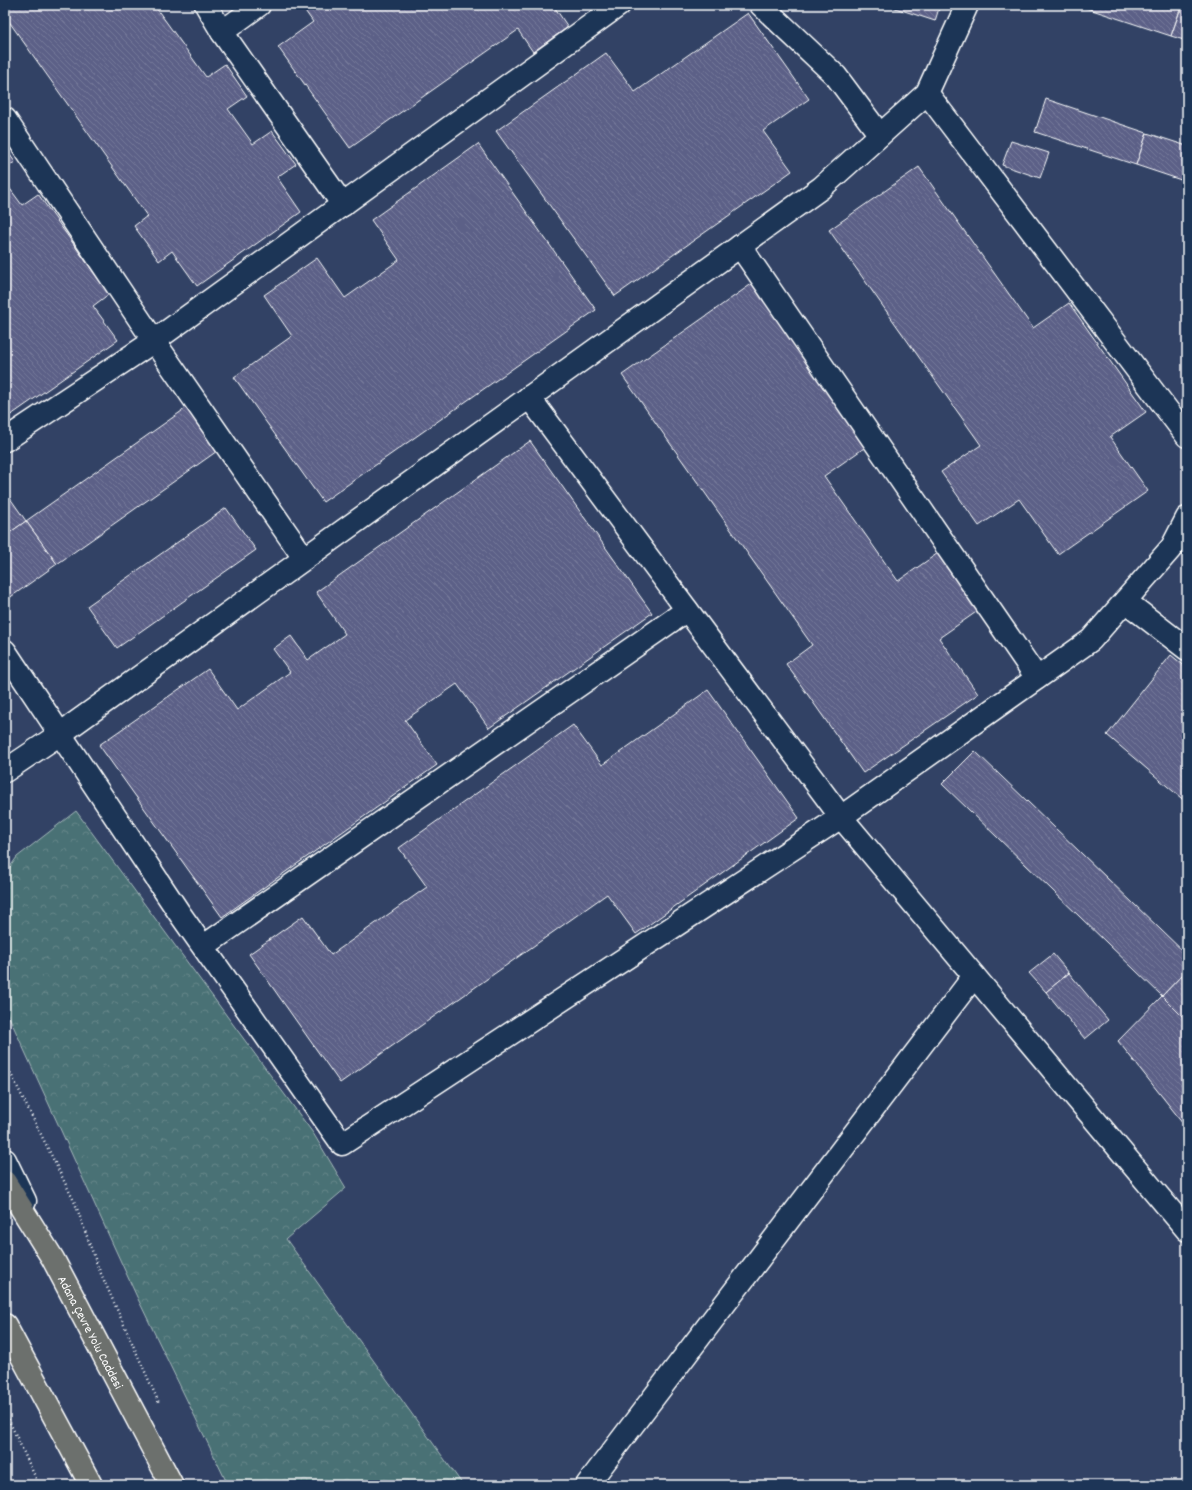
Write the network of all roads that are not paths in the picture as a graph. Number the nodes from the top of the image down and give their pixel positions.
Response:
1 (206, 5) edge
2 (259, 5) edge
3 (619, 5) edge
4 (761, 5) edge
5 (966, 5) edge
6 (222, 32) junction
7 (926, 93) junction
8 (5, 119) edge
9 (880, 135) junction
10 (342, 205) junction
11 (740, 246) junction
12 (154, 342) junction
13 (529, 397) junction
14 (1187, 436) edge
15 (5, 440) edge
16 (1187, 518) edge
17 (304, 558) junction
18 (1124, 601) junction
19 (687, 610) junction
20 (1187, 649) edge
21 (5, 651) edge
22 (1037, 678) junction
23 (60, 734) junction
24 (5, 771) edge
25 (841, 817) junction
26 (204, 946) junction
27 (974, 976) junction
28 (5, 1160) edge
29 (5, 1182) edge
30 (1187, 1230) edge
31 (53, 1259) junction
32 (5, 1325) edge
33 (91, 1485) edge
34 (172, 1485) edge
35 (587, 1485) edge

1 - 6 street
2 - 6 street
3 - 10 street
4 - 9 street
5 - 7 street
6 - 10 street
7 - 9 street
7 - 14 street
8 - 12 street
9 - 11 street
10 - 12 street
11 - 13 street
11 - 22 street
12 - 15 street
12 - 17 street
13 - 17 street
13 - 19 street
16 - 18 street
17 - 23 street
18 - 20 street
18 - 22 street
19 - 25 street
19 - 26 street
21 - 23 street
22 - 25 street
23 - 24 street
23 - 26 street
25 - 26 street
25 - 27 street
27 - 30 street
27 - 35 street
28 - 31 street
29 - 31 highway, Adana Çevre Yolu Caddesi
31 - 34 highway, Adana Çevre Yolu Caddesi
32 - 33 highway

